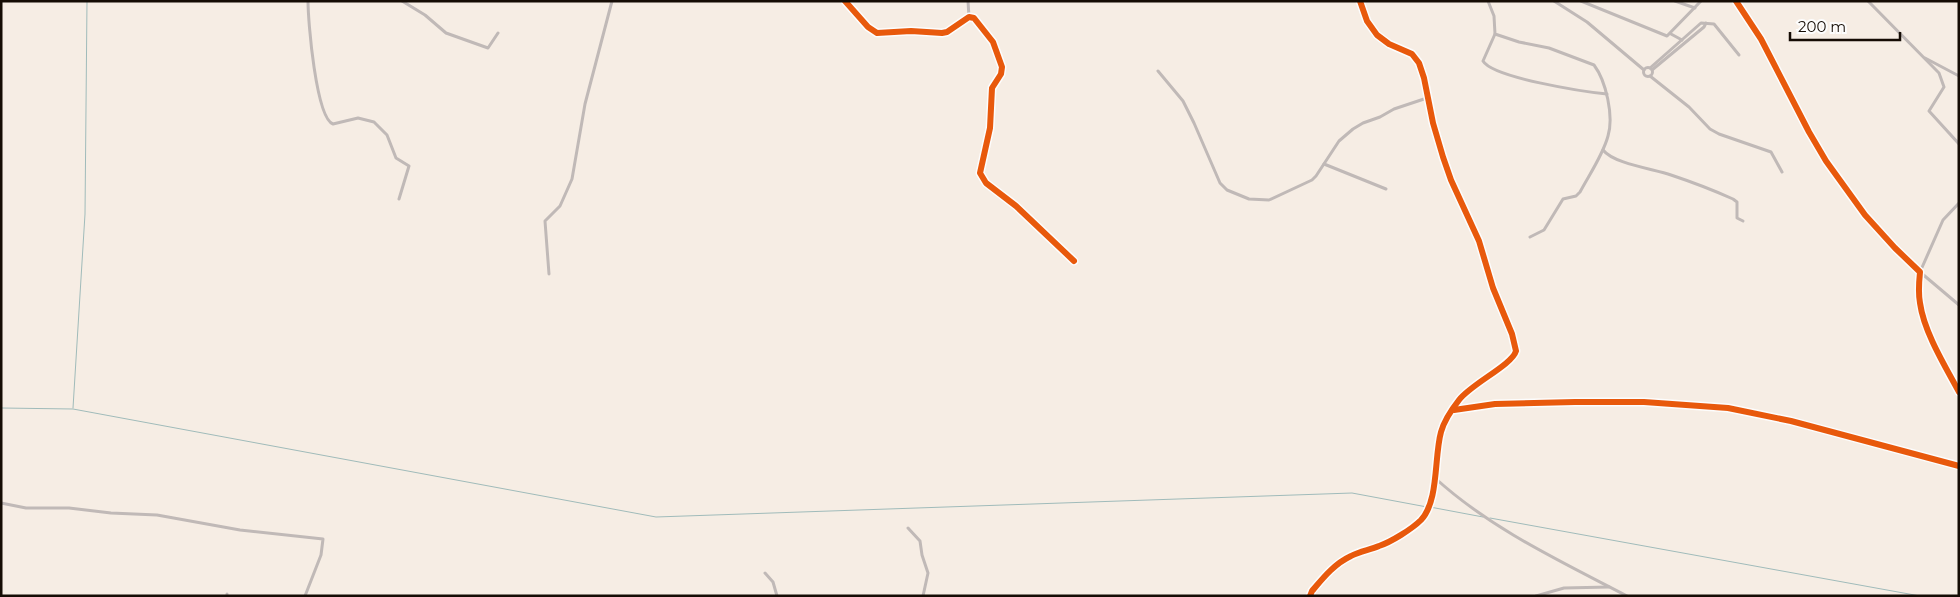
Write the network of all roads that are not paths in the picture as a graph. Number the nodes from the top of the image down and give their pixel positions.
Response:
1 (308, 1) edge
2 (402, 1) edge
3 (612, 1) edge
4 (845, 1) edge
5 (968, 1) edge
6 (1360, 1) edge
7 (1554, 1) edge
8 (1581, 1) edge
9 (1675, 1) edge
10 (1701, 1) edge
11 (1736, 1) edge
12 (1868, 1) edge
13 (1490, 3) edge
14 (1695, 8) junction
15 (969, 17) junction
16 (1706, 23) junction
17 (498, 34) dead end
18 (1495, 34) junction
19 (1671, 34) junction
20 (1682, 40) junction
21 (1739, 56) dead end
22 (1922, 56) junction
23 (1651, 69) junction
24 (1644, 70) junction
25 (1158, 71) dead end
26 (1650, 76) junction
27 (1959, 76) edge
28 (1607, 94) junction
29 (1428, 98) junction
30 (1959, 144) edge
31 (1602, 149) junction
32 (1324, 164) junction
33 (1782, 172) dead end
34 (1386, 188) dead end
35 (399, 199) dead end
36 (1959, 204) edge
37 (1743, 221) dead end
38 (1530, 237) dead end
39 (1074, 261) dead end
40 (1920, 272) junction
41 (549, 274) dead end
42 (1959, 305) edge
43 (1959, 392) edge
44 (1454, 410) junction
45 (1959, 466) edge
46 (1435, 478) junction
47 (1, 503) edge
48 (908, 528) dead end
49 (765, 573) dead end
50 (1610, 587) junction
51 (305, 596) edge
52 (777, 596) edge
53 (923, 596) edge
54 (1310, 596) edge
55 (1536, 596) edge
56 (1627, 596) edge

1 - 35 street
2 - 17 street
3 - 41 street
4 - 15 street
5 - 15 street
6 - 29 street
7 - 24 street
8 - 19 street
9 - 14 street
10 - 14 street
11 - 40 street
12 - 22 street
13 - 18 street
14 - 19 street
15 - 39 street
16 - 20 street
16 - 21 street
16 - 23 street
18 - 28 street
18 - 28 street
19 - 20 street
20 - 23 street
22 - 27 street
22 - 30 street
23 - 24 street
23 - 26 street
24 - 26 street
25 - 32 street
26 - 33 street
28 - 31 street
29 - 32 street
29 - 44 street
31 - 37 street
31 - 38 street
32 - 34 street
36 - 40 street
40 - 42 street
40 - 43 street
44 - 45 street
44 - 46 street
46 - 50 street
46 - 54 street
47 - 51 street
48 - 53 street
49 - 52 street
50 - 55 street
50 - 56 street

